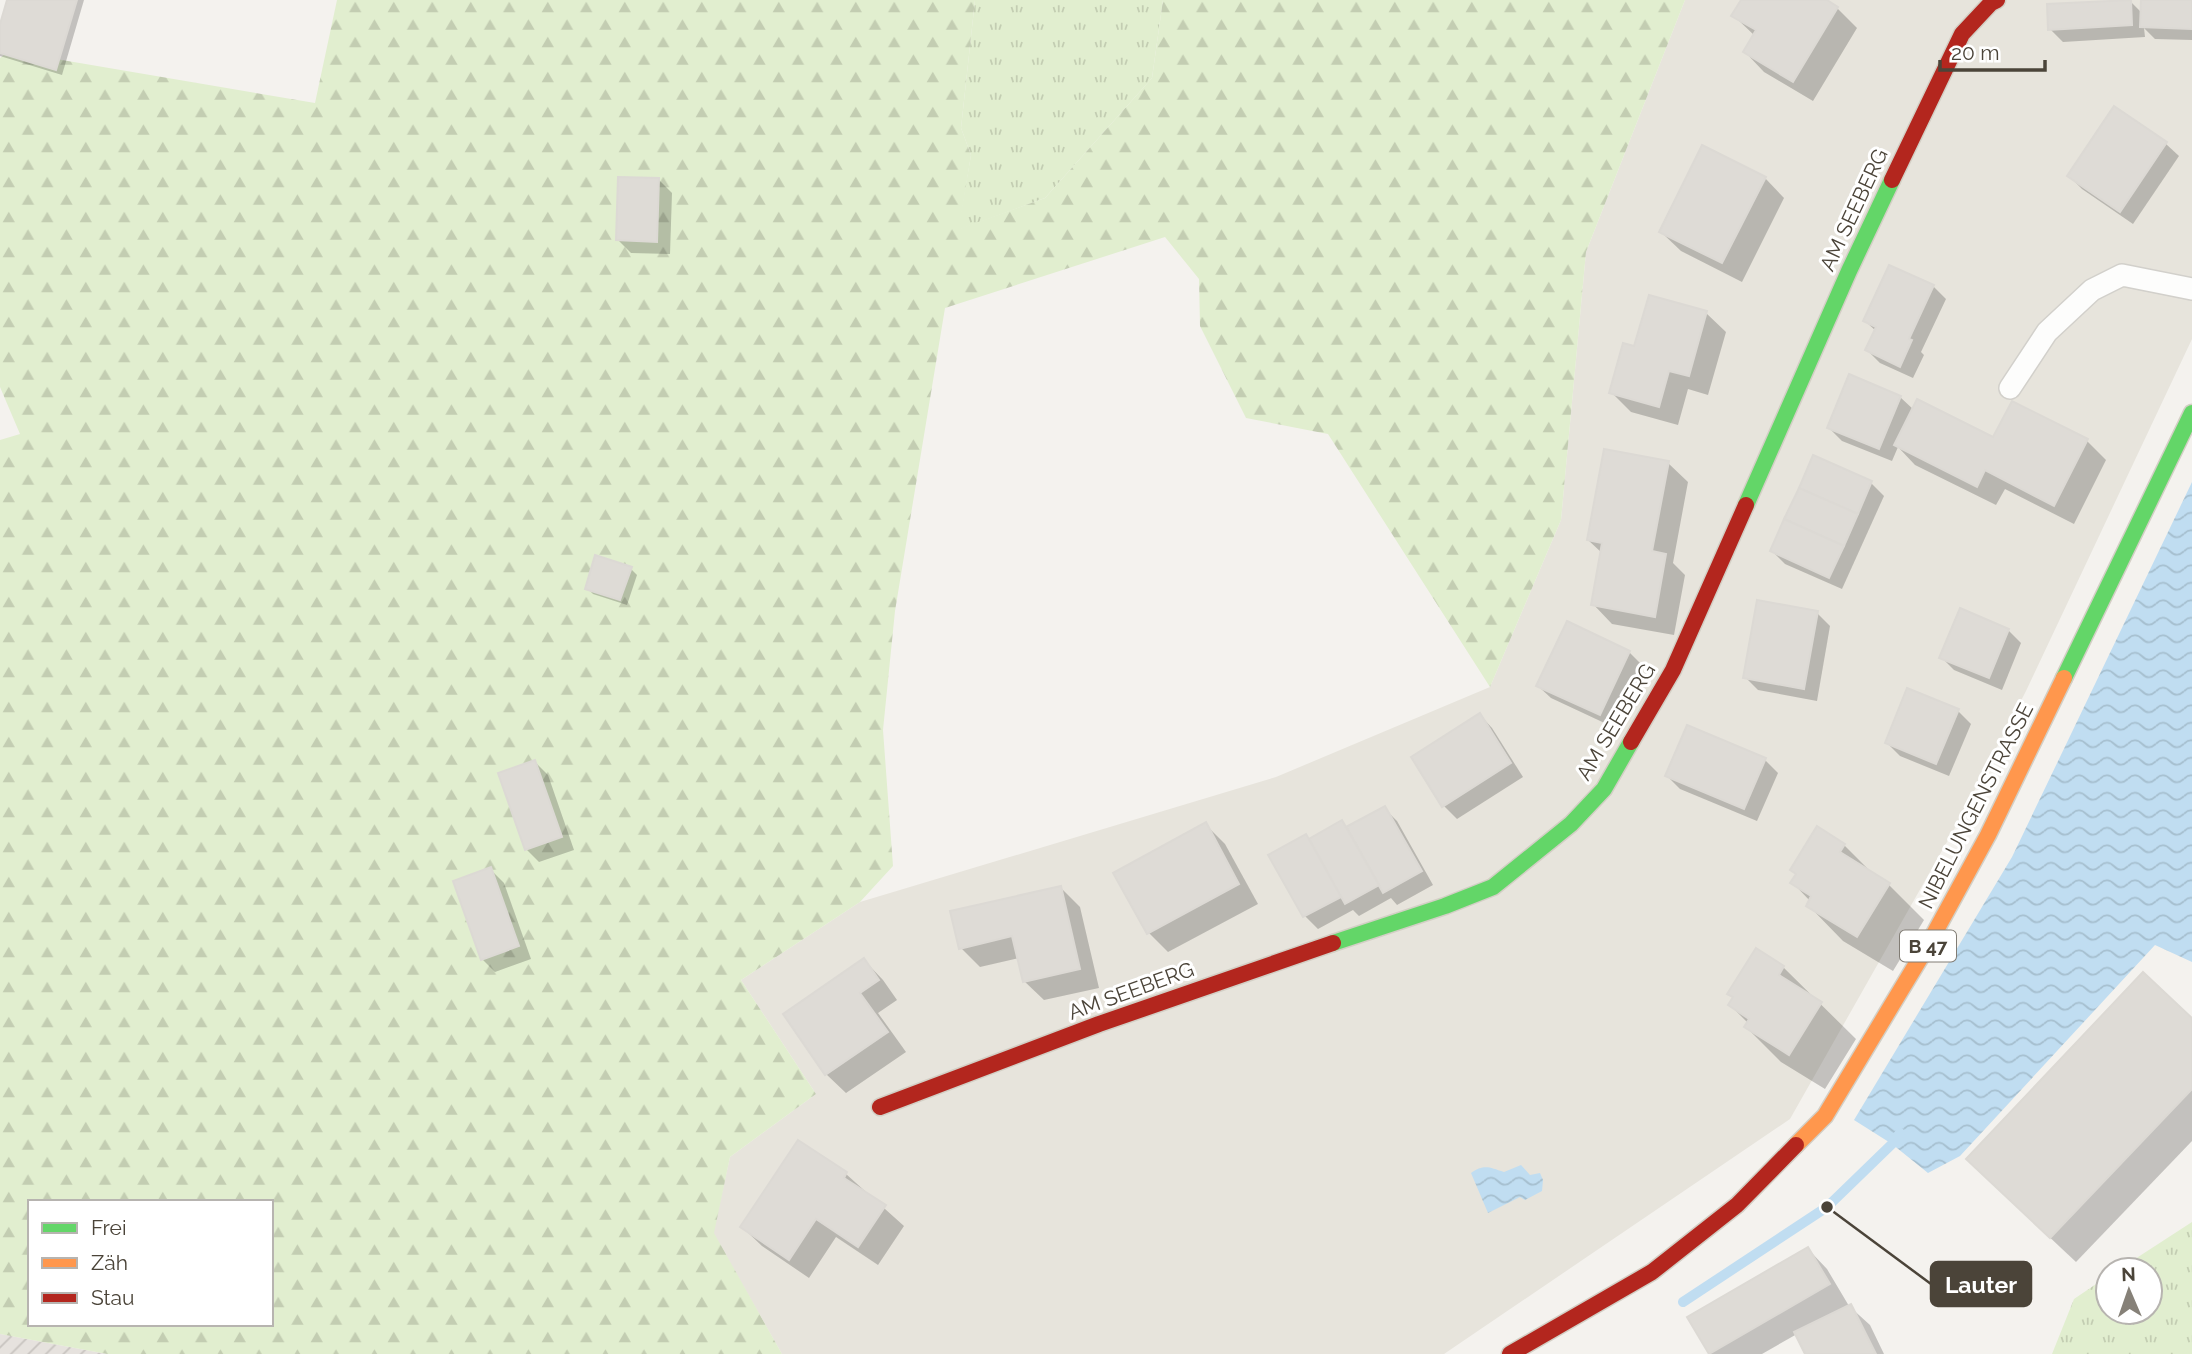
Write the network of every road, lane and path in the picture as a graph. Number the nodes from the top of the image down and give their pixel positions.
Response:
1 (1997, 0) edge
2 (2192, 289) edge
3 (2010, 388) dead end
4 (2192, 413) edge
5 (880, 1107) dead end
6 (1510, 1354) edge

1 - 5 street, AM SEEBERG
2 - 3 lane
4 - 6 street, NIBELUNGENSTRASSE / B 47

